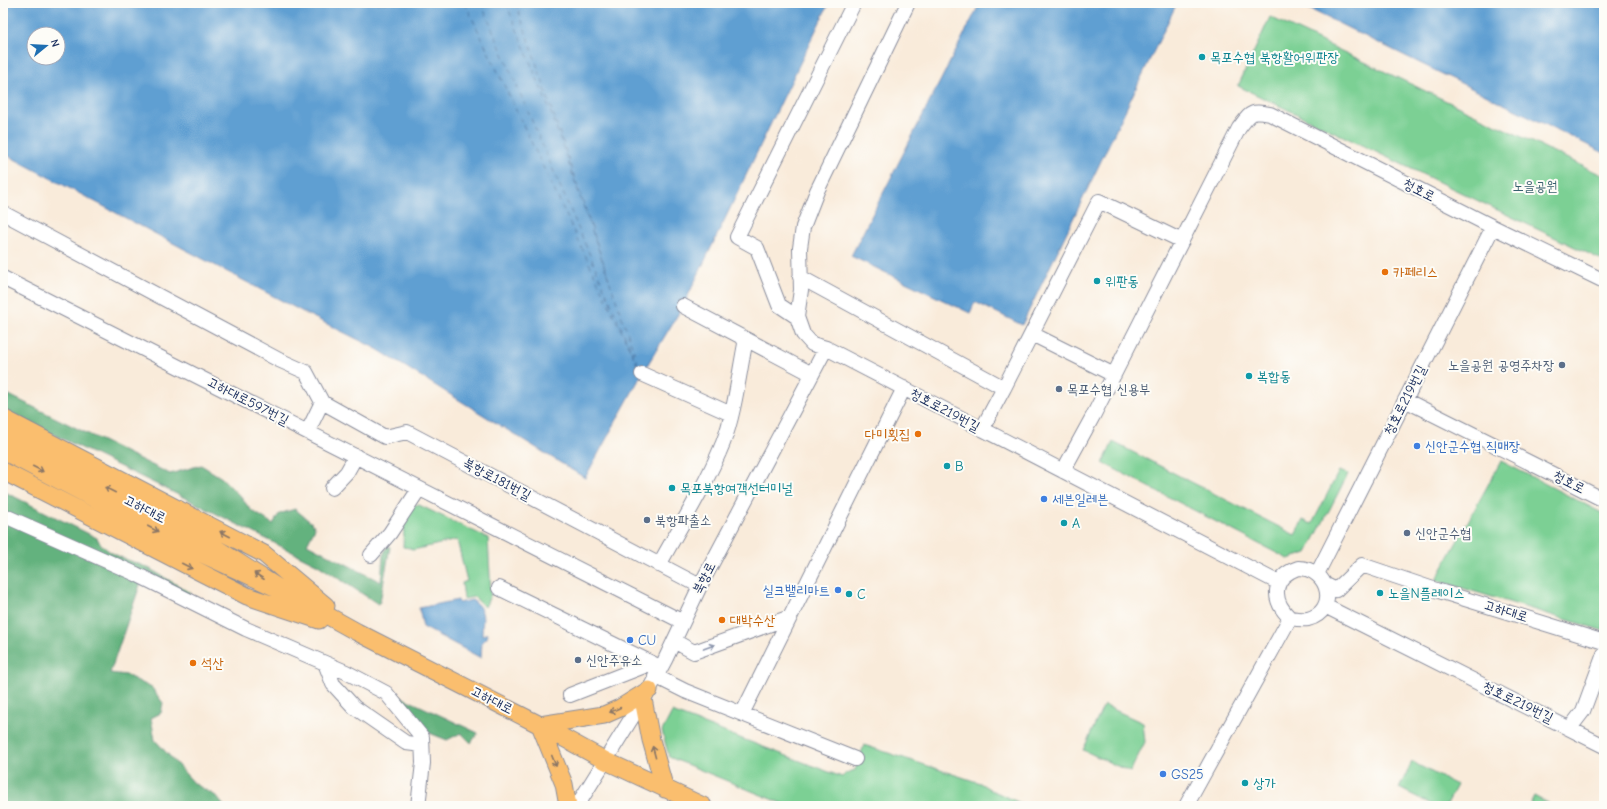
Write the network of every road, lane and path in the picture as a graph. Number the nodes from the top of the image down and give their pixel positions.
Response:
1 (854, 3) edge
2 (908, 3) edge
3 (3, 213) edge
4 (1493, 227) junction
5 (1182, 241) junction
6 (800, 277) junction
7 (3, 278) edge
8 (1604, 281) edge
9 (682, 306) dead end
10 (797, 317) junction
11 (1032, 334) junction
12 (746, 339) junction
13 (826, 348) junction
14 (642, 374) dead end
15 (812, 374) junction
16 (1114, 375) junction
17 (904, 388) junction
18 (1004, 388) junction
19 (1405, 400) junction
20 (322, 402) junction
21 (731, 414) junction
22 (3, 418) edge
23 (982, 429) junction
24 (308, 431) junction
25 (3, 435) edge
26 (3, 451) edge
27 (356, 456) junction
28 (3, 471) edge
29 (1063, 471) junction
30 (332, 488) dead end
31 (419, 489) junction
32 (1604, 500) edge
33 (3, 515) edge
34 (371, 555) dead end
35 (659, 565) junction
36 (1317, 574) junction
37 (1278, 584) junction
38 (1326, 585) junction
39 (700, 586) junction
40 (499, 588) dead end
41 (283, 591) junction
42 (1325, 606) junction
43 (790, 617) junction
44 (1290, 618) junction
45 (683, 622) junction
46 (357, 632) junction
47 (674, 641) junction
48 (1604, 642) edge
49 (1604, 654) edge
50 (325, 663) junction
51 (652, 679) junction
52 (570, 695) dead end
53 (742, 714) junction
54 (540, 725) junction
55 (1570, 728) junction
56 (422, 743) junction
57 (1604, 746) edge
58 (855, 759) dead end
59 (606, 761) junction
60 (665, 789) junction
61 (418, 806) edge
62 (568, 806) edge
63 (577, 806) edge
64 (703, 806) edge
65 (1186, 806) edge

1 - 10 street
2 - 6 street
3 - 20 street
4 - 5 street, 청호로
4 - 8 street, 청호로
4 - 19 street, 청호로219번길
5 - 11 street
5 - 16 street
6 - 10 street
6 - 18 street
7 - 24 street, 고하대로597번길
9 - 12 street
10 - 13 street, 청호로219번길
11 - 16 street
11 - 18 street
12 - 15 street
12 - 21 street
13 - 15 street, 북항로
13 - 17 street, 청호로219번길
14 - 21 street
15 - 39 street, 북항로
16 - 29 street
17 - 23 street, 청호로219번길
17 - 43 street
18 - 23 street
19 - 32 street, 청호로
19 - 36 street, 청호로219번길
20 - 24 street
20 - 35 street, 북항로181번길
21 - 35 street
46 -> 22 main road
23 - 29 street, 청호로219번길
24 - 27 street, 고하대로597번길
41 -> 25 main road, 고하대로
26 -> 41 main road, 고하대로
27 - 30 street
27 - 31 street, 고하대로597번길
28 -> 46 main road
29 - 37 street, 청호로219번길
31 - 34 street
31 - 45 street, 고하대로597번길
33 - 50 street
35 - 39 street, 북항로181번길
36 - 37 street
36 - 38 street
37 - 44 street
38 - 42 street
38 - 48 street, 고하대로
39 - 45 street, 북항로
40 - 51 street
41 - 46 main road, 고하대로
42 - 44 street
42 - 55 street, 청호로219번길
47 -> 43 street
43 - 53 street
44 - 65 street
45 - 47 street, 북항로
46 - 54 main road, 고하대로
47 - 51 street, 북항로
49 - 55 street
50 - 56 street
50 - 56 street
51 - 52 street
51 - 53 street
51 -> 54 main road
51 - 59 street, 북항로
60 -> 51 main road
53 - 58 street
54 - 59 main road, 고하대로
54 -> 62 main road
55 - 57 street, 청호로219번길
56 - 61 street
59 - 60 main road, 고하대로
59 - 63 street, 북항로
60 - 64 main road, 고하대로

